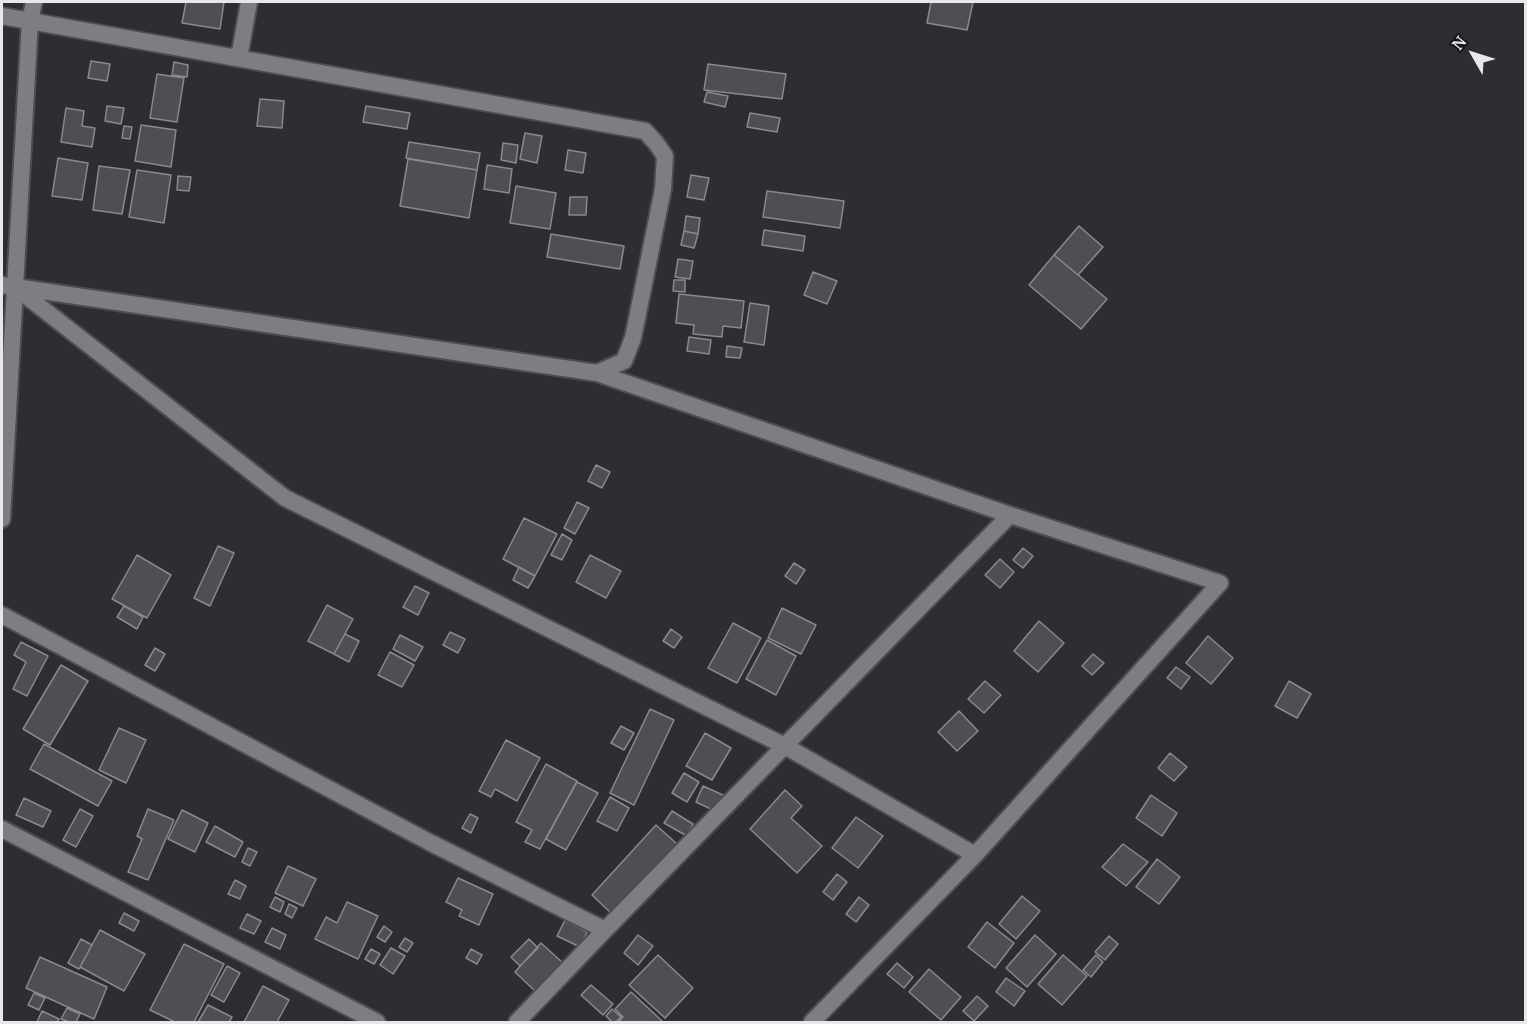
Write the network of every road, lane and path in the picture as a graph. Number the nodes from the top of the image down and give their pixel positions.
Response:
1 (34, 2) edge
2 (249, 2) edge
3 (2, 16) edge
4 (30, 21) junction
5 (239, 58) junction
6 (8, 286) edge
7 (597, 373) junction
8 (1010, 515) junction
9 (2, 519) edge
10 (2, 615) edge
11 (785, 746) junction
12 (2, 829) edge
13 (975, 855) junction
14 (605, 930) junction
15 (377, 1023) edge
16 (517, 1023) edge
17 (812, 1023) edge

1 - 4 street
2 - 5 street
3 - 4 street
4 - 5 street
4 - 6 street
5 - 7 street
6 - 7 street
6 - 9 street
6 - 11 street
7 - 8 street
8 - 11 street
8 - 13 street
10 - 14 street
11 - 13 street
11 - 14 street
12 - 15 street
13 - 17 street
14 - 16 street

